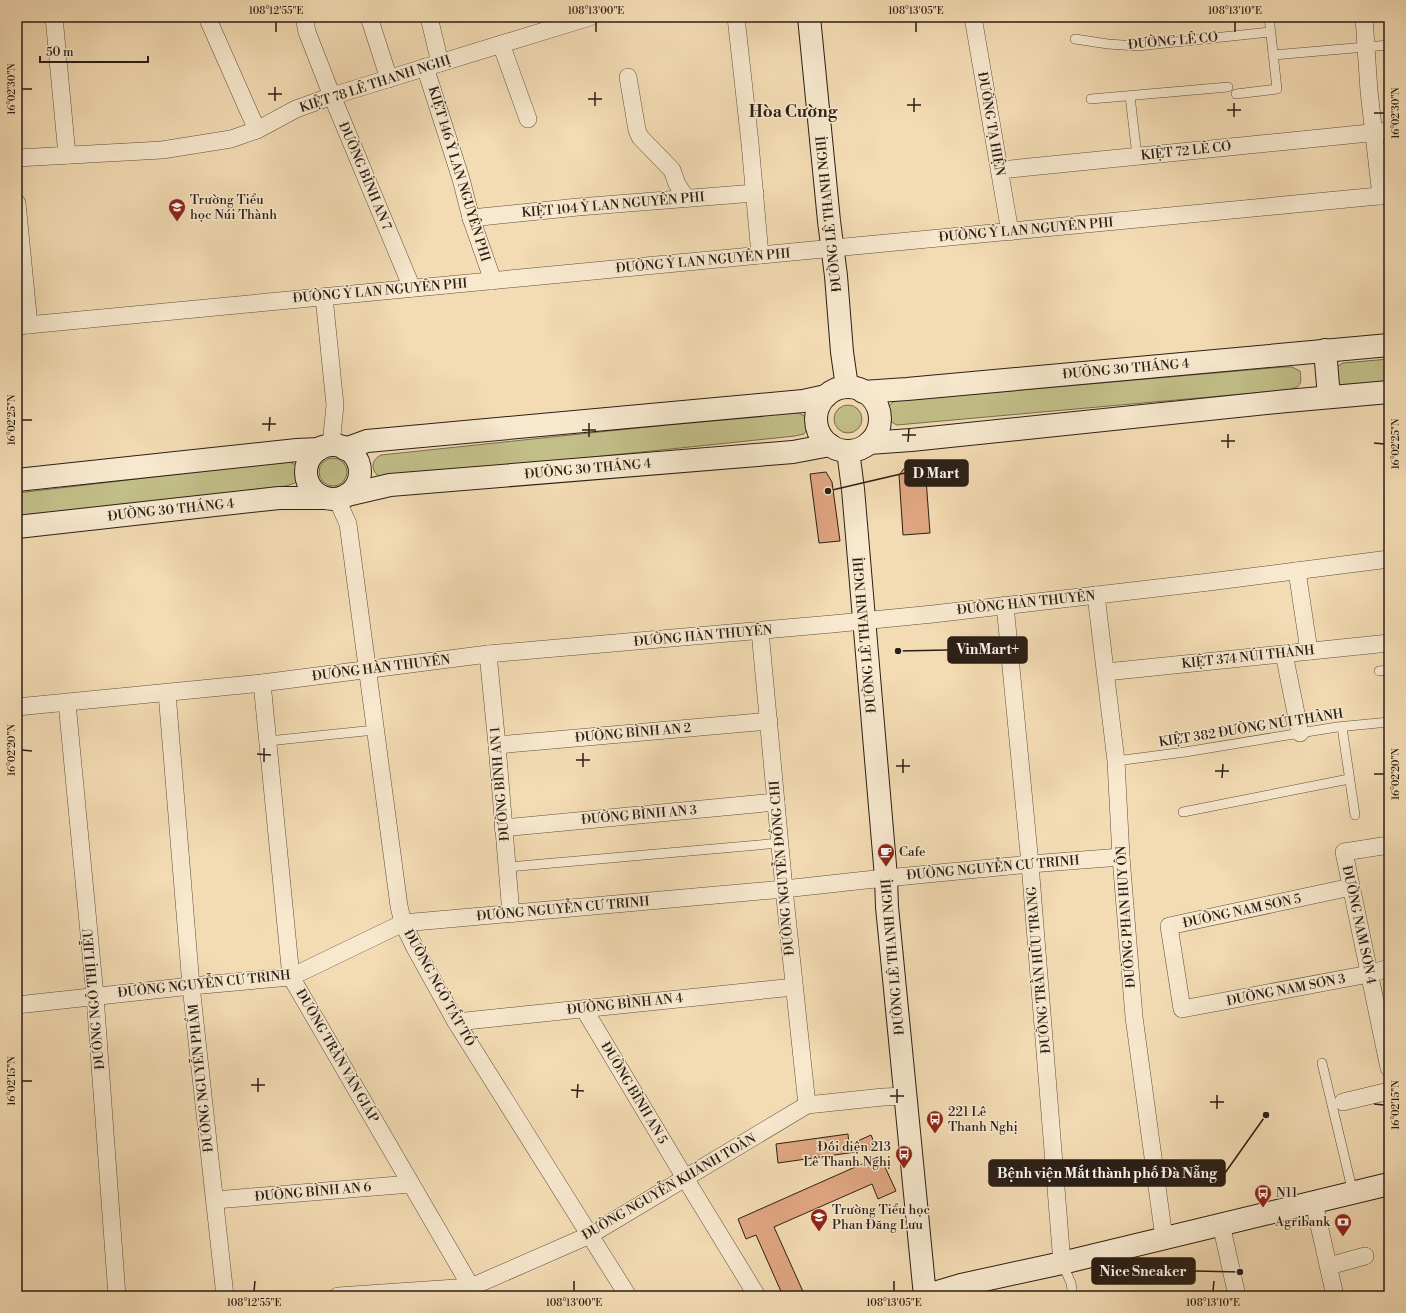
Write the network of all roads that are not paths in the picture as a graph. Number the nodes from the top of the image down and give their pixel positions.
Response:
1 (54, 17) edge
2 (207, 17) edge
3 (304, 17) edge
4 (369, 17) edge
5 (429, 17) edge
6 (590, 17) edge
7 (736, 17) edge
8 (809, 17) edge
9 (973, 17) edge
10 (1269, 17) edge
11 (1364, 17) edge
12 (1270, 32) junction
13 (1075, 39) dead end
14 (502, 44) junction
15 (1389, 44) edge
16 (1366, 47) junction
17 (1273, 55) junction
18 (433, 65) junction
19 (628, 77) dead end
20 (389, 79) junction
21 (1228, 87) dead end
22 (1236, 94) dead end
23 (332, 96) junction
24 (1130, 96) junction
25 (1091, 98) dead end
26 (528, 119) dead end
27 (257, 130) junction
28 (1381, 132) edge
29 (67, 155) junction
30 (1137, 156) junction
31 (17, 158) edge
32 (1000, 170) junction
33 (755, 193) junction
34 (1385, 196) edge
35 (686, 198) junction
36 (17, 203) edge
37 (471, 218) junction
38 (1010, 232) junction
39 (833, 248) junction
40 (760, 255) junction
41 (493, 281) junction
42 (412, 288) junction
43 (324, 297) junction
44 (23, 325) edge
45 (1389, 345) edge
46 (1325, 350) junction
47 (855, 389) junction
48 (1389, 392) edge
49 (826, 396) junction
50 (1329, 397) junction
51 (868, 443) junction
52 (332, 448) junction
53 (839, 448) junction
54 (17, 480) edge
55 (336, 498) junction
56 (17, 527) edge
57 (1389, 559) edge
58 (1297, 571) junction
59 (1096, 595) junction
60 (1005, 605) junction
61 (864, 620) junction
62 (760, 631) junction
63 (1389, 643) edge
64 (1309, 651) junction
65 (488, 654) junction
66 (1284, 654) junction
67 (367, 670) junction
68 (1389, 670) edge
69 (1379, 671) dead end
70 (1106, 672) junction
71 (262, 683) junction
72 (167, 693) junction
73 (67, 702) junction
74 (17, 707) edge
75 (769, 721) junction
76 (1389, 722) edge
77 (1342, 727) junction
78 (375, 730) junction
79 (1300, 733) junction
80 (268, 741) junction
81 (497, 745) junction
82 (1116, 761) junction
83 (1349, 779) junction
84 (776, 802) junction
85 (1183, 812) dead end
86 (1355, 815) dead end
87 (503, 828) junction
88 (780, 843) junction
89 (1389, 845) edge
90 (1121, 857) junction
91 (1030, 864) junction
92 (507, 867) junction
93 (886, 878) junction
94 (1351, 887) junction
95 (784, 889) junction
96 (511, 914) junction
97 (403, 923) junction
98 (1389, 968) edge
99 (1369, 974) junction
100 (291, 977) junction
101 (191, 986) junction
102 (794, 987) junction
103 (95, 996) junction
104 (17, 1005) edge
105 (584, 1009) junction
106 (1182, 1009) joint
107 (456, 1022) junction
108 (1322, 1063) dead end
109 (1389, 1068) edge
110 (1389, 1091) edge
111 (906, 1096) junction
112 (1343, 1102) dead end
113 (807, 1105) junction
114 (685, 1178) junction
115 (411, 1184) junction
116 (1389, 1184) edge
117 (1353, 1193) junction
118 (215, 1200) junction
119 (1314, 1203) junction
120 (1221, 1224) junction
121 (590, 1235) junction
122 (1164, 1238) junction
123 (1365, 1256) dead end
124 (1062, 1263) junction
125 (1328, 1266) junction
126 (471, 1287) junction
127 (117, 1296) edge
128 (225, 1296) edge
129 (338, 1296) edge
130 (628, 1296) edge
131 (757, 1296) edge
132 (925, 1296) edge
133 (1073, 1296) edge
134 (1237, 1296) edge
135 (1335, 1296) edge

1 - 29 street
2 - 27 street
3 - 23 street, ĐƯỜNG BÌNH AN 7
4 - 20 street
5 - 18 street
6 - 14 street, KIỆT 78 LÊ THANH NGHỊ
7 - 33 street
8 - 39 street, ĐƯỜNG LÊ THANH NGHỊ
9 - 32 street, ĐƯỜNG TẠ HIỆN
10 - 12 lane
11 - 16 street
12 - 13 lane, ĐƯỜNG LÊ CƠ
12 - 17 lane
14 - 18 street, KIỆT 78 LÊ THANH NGHỊ
14 - 26 street
15 - 16 lane
16 - 17 lane
16 - 28 street
17 - 22 lane
18 - 20 street, KIỆT 78 LÊ THANH NGHỊ
18 - 37 street, KIỆT 146 Ỷ LAN NGUYÊN PHI
19 - 35 street
20 - 23 street, KIỆT 78 LÊ THANH NGHỊ
21 - 24 lane
23 - 27 street, KIỆT 78 LÊ THANH NGHỊ
23 - 42 street, ĐƯỜNG BÌNH AN 7
24 - 25 lane
24 - 30 lane
27 - 29 street, KIỆT 78 LÊ THANH NGHỊ
28 - 30 street, KIỆT 72 LÊ CƠ
28 - 34 street
29 - 31 street, KIỆT 78 LÊ THANH NGHỊ
30 - 32 street, KIỆT 72 LÊ CƠ
32 - 38 street, ĐƯỜNG TẠ HIỆN
33 - 35 street, KIỆT 104 Ỷ LAN NGUYÊN PHI
33 - 40 street
34 - 38 street, ĐƯỜNG Ỷ LAN NGUYÊN PHI
35 - 37 street, KIỆT 104 Ỷ LAN NGUYÊN PHI
36 - 44 street
37 - 41 street, KIỆT 146 Ỷ LAN NGUYÊN PHI
38 - 39 street, ĐƯỜNG Ỷ LAN NGUYÊN PHI
39 - 40 street, ĐƯỜNG Ỷ LAN NGUYÊN PHI
39 - 47 street, ĐƯỜNG LÊ THANH NGHỊ
40 - 41 street, ĐƯỜNG Ỷ LAN NGUYÊN PHI
41 - 42 street, ĐƯỜNG Ỷ LAN NGUYÊN PHI
42 - 43 street, ĐƯỜNG Ỷ LAN NGUYÊN PHI
43 - 44 street, ĐƯỜNG Ỷ LAN NGUYÊN PHI
43 - 52 street
45 - 46 street, ĐƯỜNG 30 THÁNG 4
46 - 47 street, ĐƯỜNG 30 THÁNG 4
46 - 50 street
47 - 49 street
47 - 51 street
48 - 50 street
49 - 52 street
49 - 53 street
50 - 51 street
51 - 53 street
52 - 54 street
52 - 55 street
52 - 55 street
53 - 55 street, ĐƯỜNG 30 THÁNG 4
53 - 61 street, ĐƯỜNG LÊ THANH NGHỊ
55 - 56 street, ĐƯỜNG 30 THÁNG 4
55 - 67 street, ĐƯỜNG NGÔ TẤT TỐ
57 - 58 street, ĐƯỜNG HÀN THUYÊN
58 - 59 street, ĐƯỜNG HÀN THUYÊN
58 - 64 street
59 - 60 street, ĐƯỜNG HÀN THUYÊN
59 - 70 street, ĐƯỜNG PHAN HUY ÔN
60 - 61 street, ĐƯỜNG HÀN THUYÊN
60 - 91 street, ĐƯỜNG TRẦN HỮU TRANG
61 - 62 street, ĐƯỜNG HÀN THUYÊN
61 - 93 street, ĐƯỜNG LÊ THANH NGHỊ
62 - 65 street, ĐƯỜNG HÀN THUYÊN
62 - 75 street, ĐƯỜNG NGUYỄN ĐỔNG CHI
63 - 64 street, KIỆT 374 NÚI THÀNH
64 - 66 street, KIỆT 374 NÚI THÀNH
65 - 67 street, ĐƯỜNG HÀN THUYÊN
65 - 81 street, ĐƯỜNG BÌNH AN 1
66 - 70 street, KIỆT 374 NÚI THÀNH
66 - 79 street
67 - 71 street, ĐƯỜNG HÀN THUYÊN
67 - 78 street, ĐƯỜNG NGÔ TẤT TỐ
68 - 69 lane
70 - 82 street, ĐƯỜNG PHAN HUY ÔN
71 - 72 street, ĐƯỜNG HÀN THUYÊN
71 - 80 street, ĐƯỜNG TRẦN VĂN GIÁP
72 - 73 street, ĐƯỜNG HÀN THUYÊN
72 - 101 street, ĐƯỜNG NGUYỄN PHẨM
73 - 74 street, ĐƯỜNG HÀN THUYÊN
73 - 103 street, ĐƯỜNG NGÔ THỊ LIỄU
75 - 81 street, ĐƯỜNG BÌNH AN 2
75 - 84 street, ĐƯỜNG NGUYỄN ĐỔNG CHI
76 - 77 lane, KIỆT 382 ĐƯỜNG NÚI THÀNH
77 - 79 lane, KIỆT 382 ĐƯỜNG NÚI THÀNH
77 - 83 lane
78 - 80 lane
78 - 97 street, ĐƯỜNG NGÔ TẤT TỐ
79 - 82 lane, KIỆT 382 ĐƯỜNG NÚI THÀNH
80 - 100 street, ĐƯỜNG TRẦN VĂN GIÁP
81 - 87 street, ĐƯỜNG BÌNH AN 1
82 - 90 street, ĐƯỜNG PHAN HUY ÔN
83 - 85 lane
83 - 86 lane
84 - 87 street, ĐƯỜNG BÌNH AN 3
84 - 88 street, ĐƯỜNG NGUYỄN ĐỔNG CHI
87 - 92 street, ĐƯỜNG BÌNH AN 1
88 - 92 lane
88 - 95 street, ĐƯỜNG NGUYỄN ĐỔNG CHI
89 - 94 street, ĐƯỜNG NAM SƠN 4
90 - 91 street, ĐƯỜNG NGUYỄN CƯ TRINH
90 - 122 street, ĐƯỜNG PHAN HUY ÔN
91 - 93 street, ĐƯỜNG NGUYỄN CƯ TRINH
91 - 124 street, ĐƯỜNG TRẦN HỮU TRANG
92 - 96 street, ĐƯỜNG BÌNH AN 1
93 - 95 street, ĐƯỜNG NGUYỄN CƯ TRINH
93 - 111 street, ĐƯỜNG LÊ THANH NGHỊ
94 - 99 street, ĐƯỜNG NAM SƠN 4
94 - 106 street, ĐƯỜNG NAM SƠN 5
95 - 96 street, ĐƯỜNG NGUYỄN CƯ TRINH
95 - 102 street, ĐƯỜNG NGUYỄN ĐỔNG CHI
96 - 97 street, ĐƯỜNG NGUYỄN CƯ TRINH
97 - 100 street, ĐƯỜNG NGUYỄN CƯ TRINH
97 - 107 street, ĐƯỜNG NGÔ TẤT TỐ
98 - 99 street, ĐƯỜNG NAM SƠN 3
99 - 106 street, ĐƯỜNG NAM SƠN 3
99 - 109 street, ĐƯỜNG NAM SƠN 4
100 - 101 street, ĐƯỜNG NGUYỄN CƯ TRINH
100 - 115 street, ĐƯỜNG TRẦN VĂN GIÁP
101 - 103 street, ĐƯỜNG NGUYỄN CƯ TRINH
101 - 118 street, ĐƯỜNG NGUYỄN PHẨM
102 - 105 street, ĐƯỜNG BÌNH AN 4
102 - 113 street, ĐƯỜNG NGUYỄN ĐỔNG CHI
103 - 104 street, ĐƯỜNG NGUYỄN CƯ TRINH
103 - 127 street, ĐƯỜNG NGÔ THỊ LIỄU
105 - 107 street, ĐƯỜNG BÌNH AN 4
105 - 114 street, ĐƯỜNG BÌNH AN 5
107 - 121 street, ĐƯỜNG NGÔ TẤT TỐ
108 - 117 lane
110 - 112 street
111 - 113 street, ĐƯỜNG NGUYỄN KHÁNH TOÀN
111 - 132 street, ĐƯỜNG LÊ THANH NGHỊ
113 - 114 street, ĐƯỜNG NGUYỄN KHÁNH TOÀN
114 - 121 street, ĐƯỜNG NGUYỄN KHÁNH TOÀN
114 - 131 street, ĐƯỜNG BÌNH AN 5
115 - 118 street, ĐƯỜNG BÌNH AN 6
115 - 126 street, ĐƯỜNG TRẦN VĂN GIÁP
116 - 117 street
117 - 119 street
118 - 128 street, ĐƯỜNG NGUYỄN PHẨM
119 - 120 street
119 - 125 street
120 - 122 street
120 - 134 street
121 - 126 street, ĐƯỜNG NGUYỄN KHÁNH TOÀN
121 - 130 street, ĐƯỜNG NGÔ TẤT TỐ
122 - 124 street
123 - 125 street
124 - 132 street
124 - 133 lane
125 - 135 street
126 - 129 street, ĐƯỜNG NGUYỄN KHÁNH TOÀN

